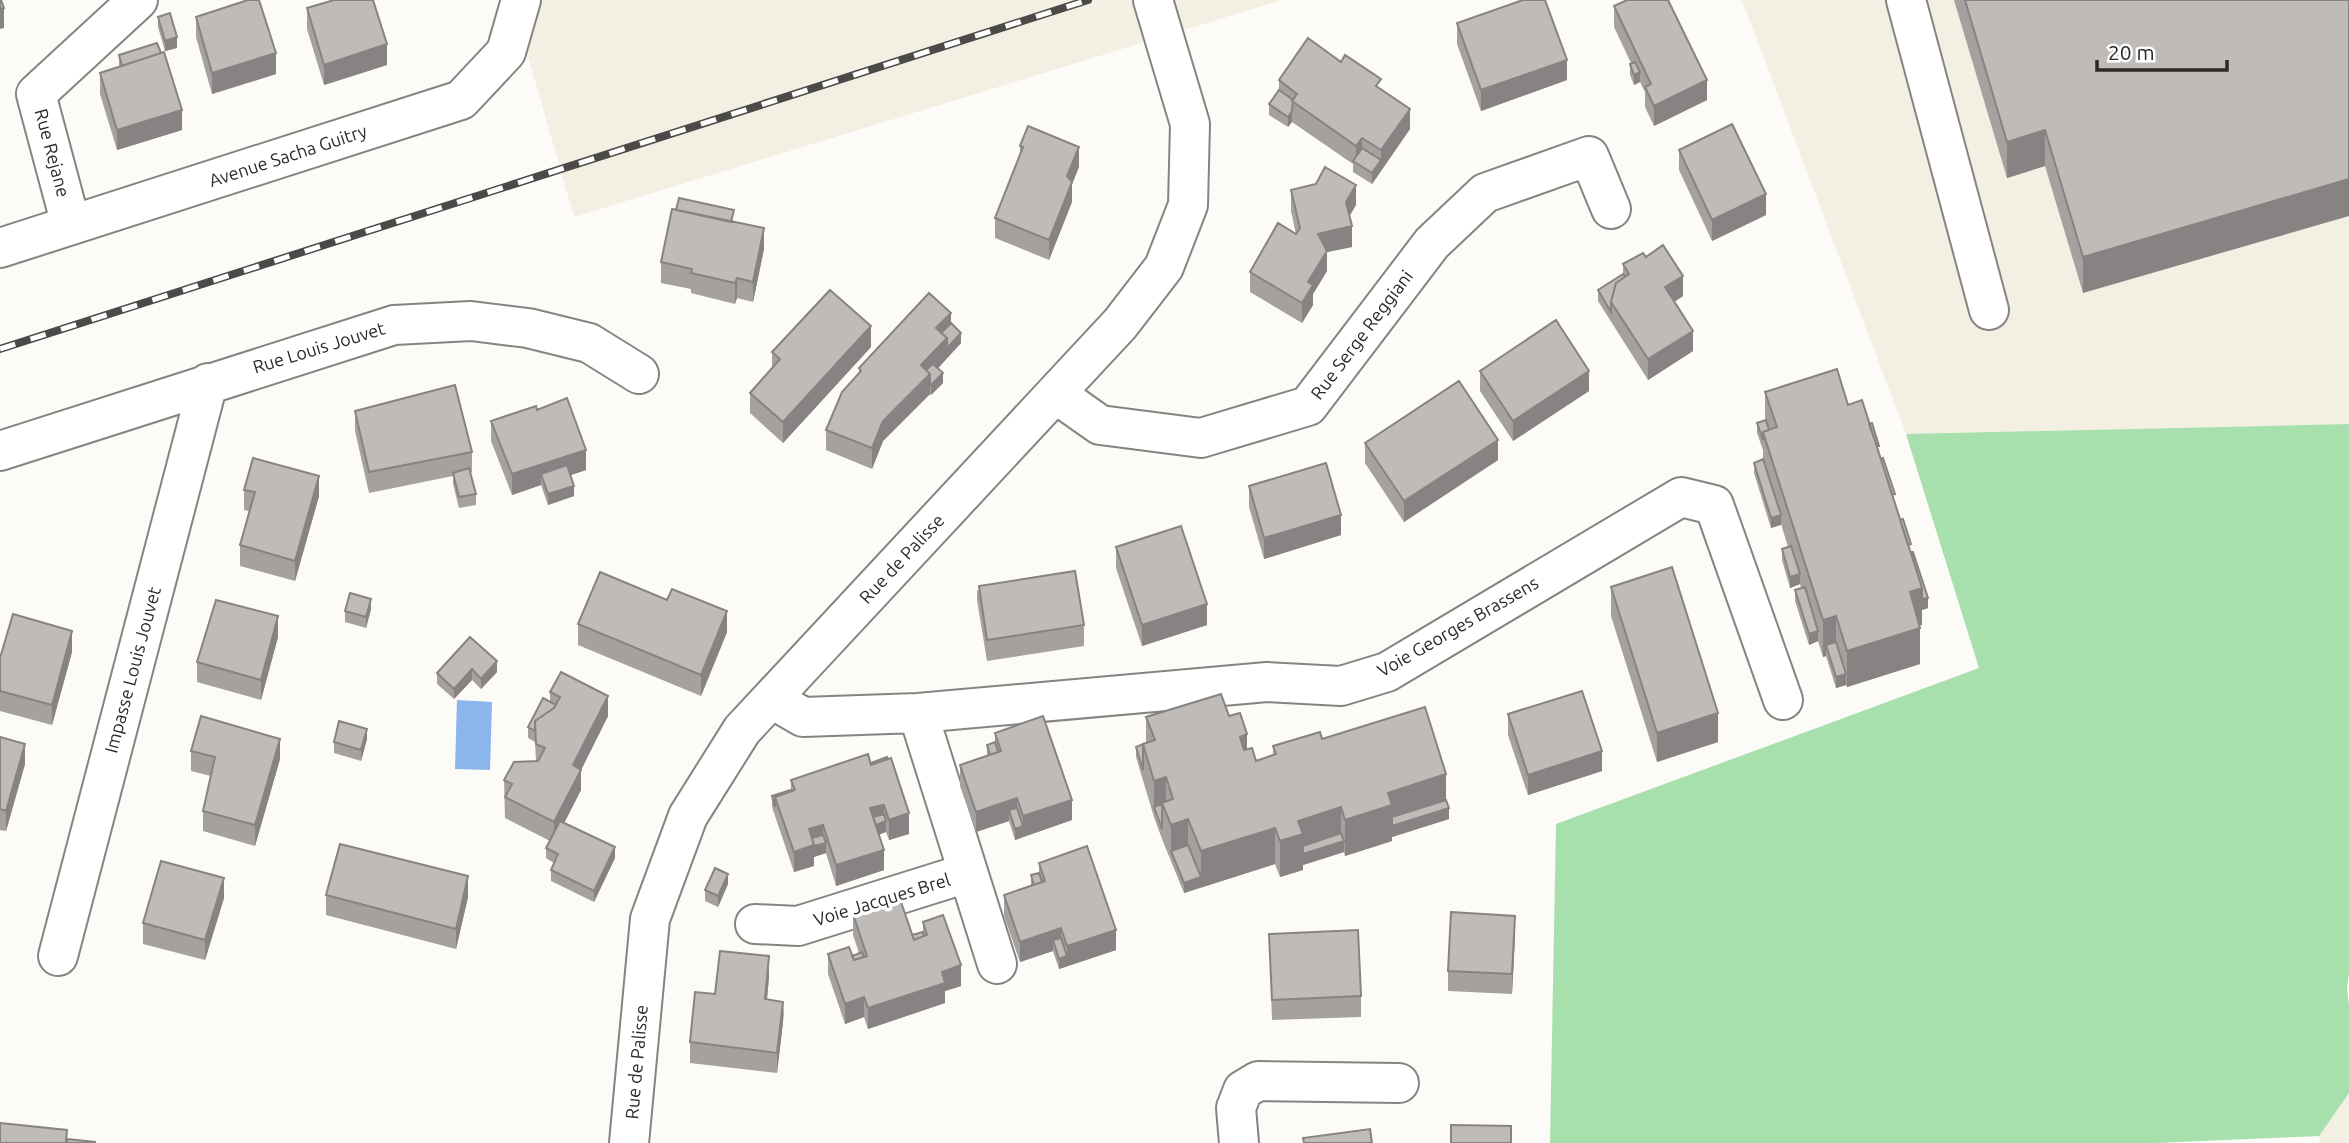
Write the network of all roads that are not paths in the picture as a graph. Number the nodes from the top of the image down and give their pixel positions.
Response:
1 (138, 0) edge
2 (521, 0) edge
3 (1153, 0) edge
4 (1906, 0) edge
5 (1611, 209) dead end
6 (71, 225) junction
7 (0, 248) edge
8 (1989, 310) dead end
9 (639, 374) dead end
10 (208, 383) junction
11 (1056, 394) junction
12 (0, 451) edge
13 (772, 699) junction
14 (1783, 700) dead end
15 (918, 713) junction
16 (967, 873) junction
17 (755, 924) dead end
18 (58, 956) dead end
19 (997, 964) dead end
20 (1399, 1083) dead end
21 (629, 1143) edge
22 (1239, 1143) edge

1 - 6 street, Rue Rejane
2 - 6 street, Avenue Sacha Guitry
3 - 11 street, Rue de Palisse
4 - 8 street
5 - 11 street, Rue Serge Reggiani
6 - 7 street, Avenue Sacha Guitry
9 - 10 street, Rue Louis Jouvet
10 - 12 street, Rue Louis Jouvet
10 - 18 street, Impasse Louis Jouvet
11 - 13 street, Rue de Palisse
13 - 15 street, Voie Georges Brassens
13 - 21 street, Rue de Palisse
14 - 15 street, Voie Georges Brassens
15 - 16 street, Voie Jacques Brel
16 - 17 street, Voie Jacques Brel
16 - 19 street, Voie Jacques Brel
20 - 22 street

